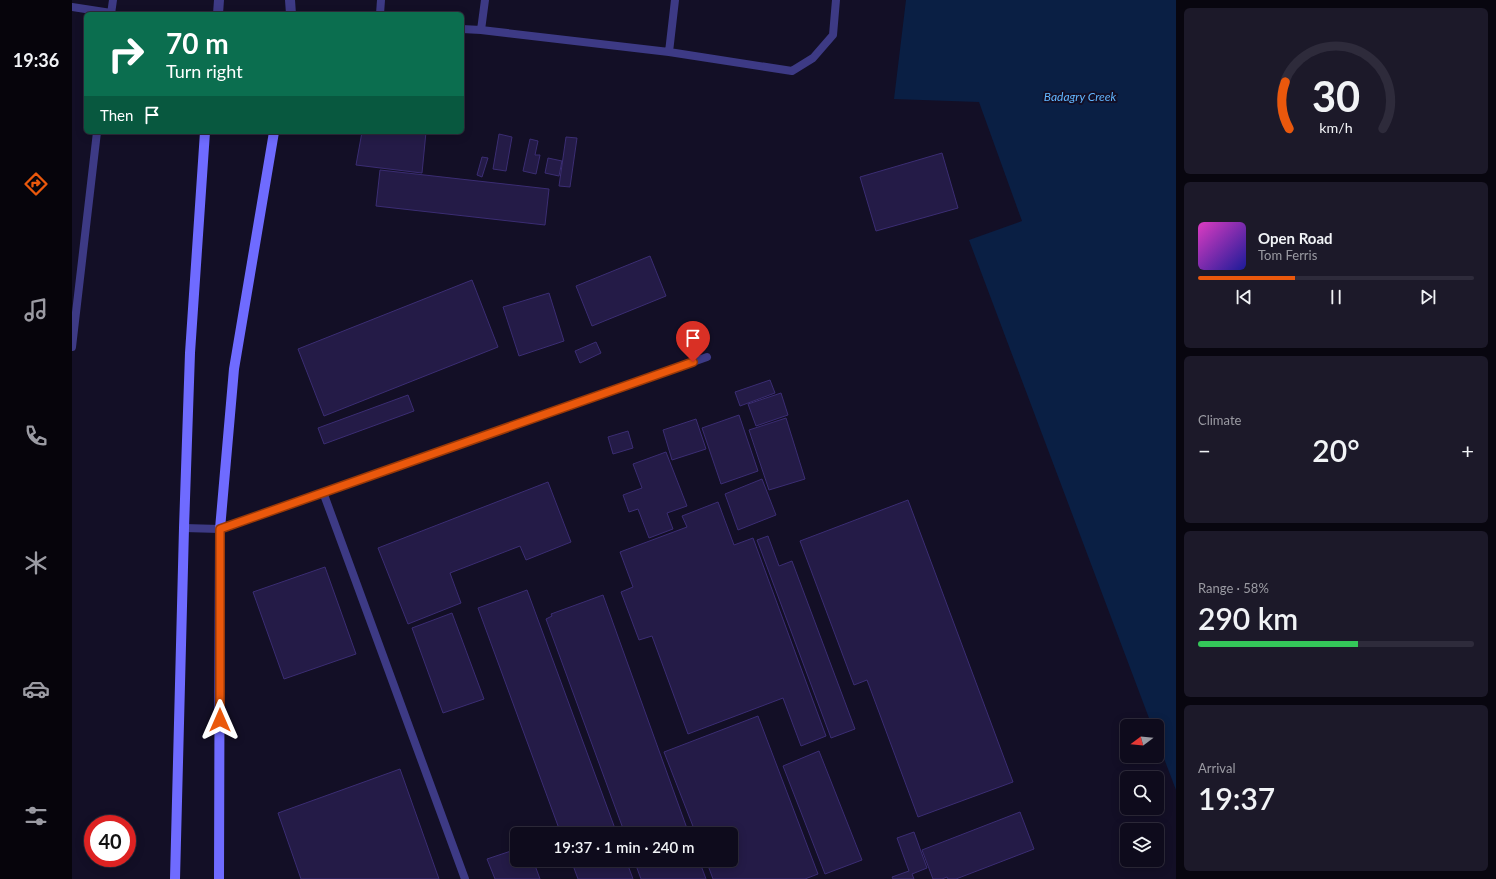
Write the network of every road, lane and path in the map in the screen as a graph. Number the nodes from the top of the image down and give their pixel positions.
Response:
1 (113, 0) edge
2 (219, 0) edge
3 (290, 0) edge
4 (381, 0) edge
5 (485, 0) edge
6 (675, 0) edge
7 (836, 0) edge
8 (72, 7) edge
9 (104, 12) edge
10 (111, 12) edge
11 (218, 12) edge
12 (291, 12) edge
13 (380, 12) edge
14 (464, 29) edge
15 (482, 30) junction
16 (669, 52) junction
17 (97, 134) edge
18 (204, 134) edge
19 (274, 134) edge
20 (72, 347) edge
21 (707, 357) dead end
22 (323, 492) junction
23 (184, 528) junction
24 (220, 529) junction
25 (175, 879) edge
26 (219, 879) edge
27 (465, 879) edge

1 - 10 lane
2 - 11 street
3 - 12 street
4 - 13 lane
5 - 15 lane
6 - 16 lane
7 - 16 lane
8 - 9 lane
14 - 15 lane
15 - 16 lane
17 - 20 lane
18 - 23 street
19 - 24 street
21 - 22 lane
22 - 24 lane
22 - 27 lane
23 - 24 lane
23 - 25 street
24 - 26 street

